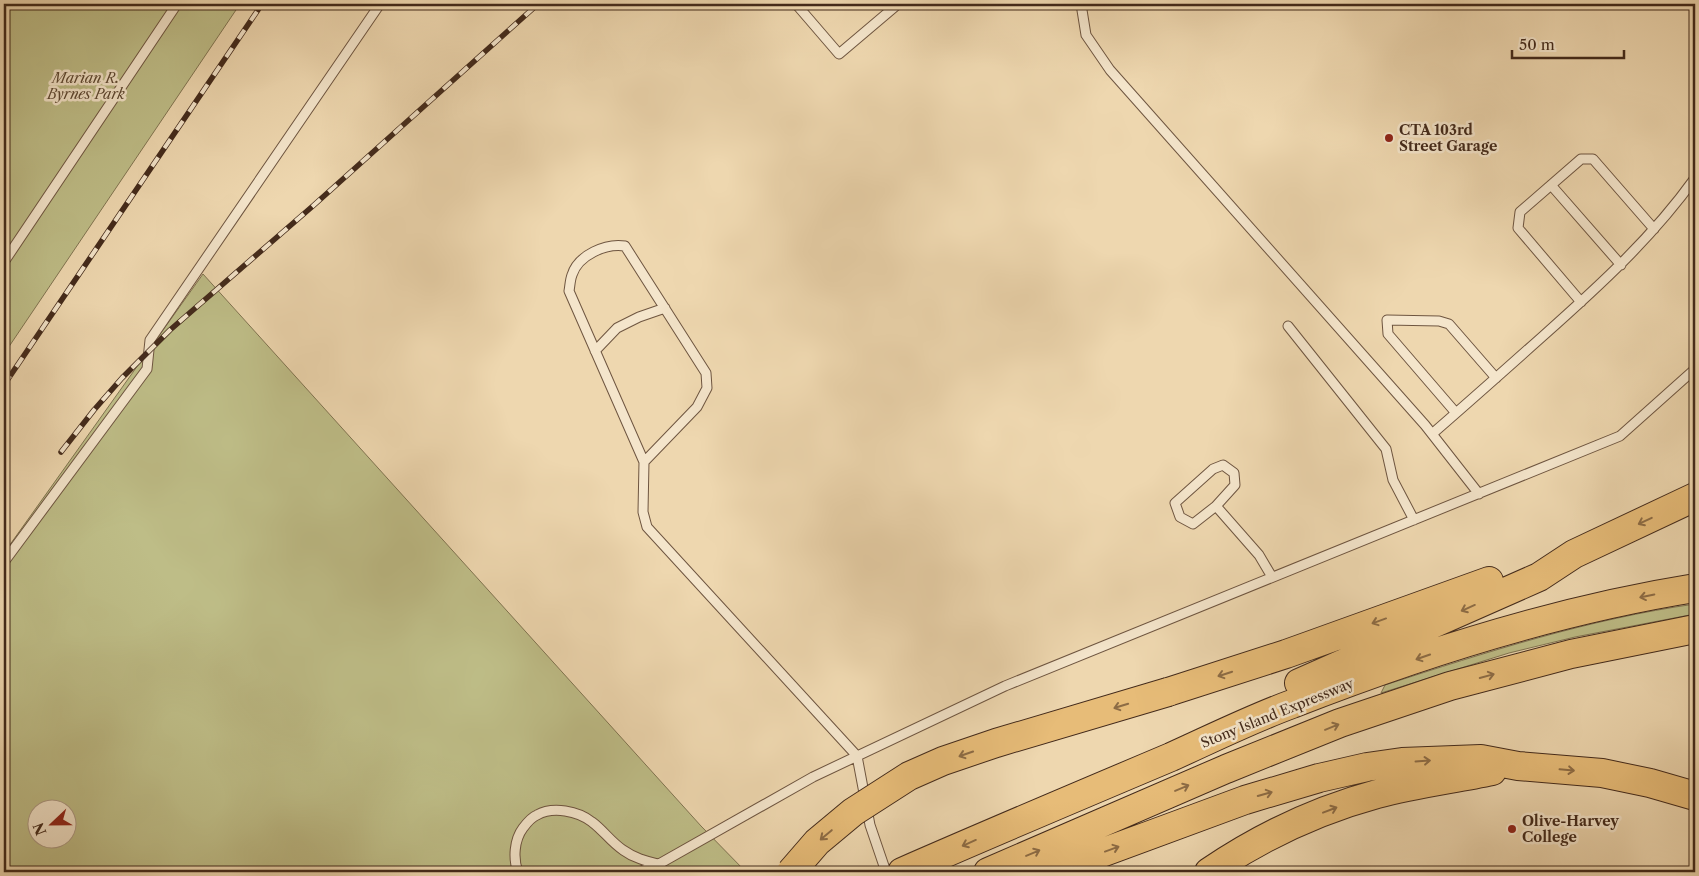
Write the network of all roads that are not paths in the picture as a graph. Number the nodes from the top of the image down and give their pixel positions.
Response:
1 (177, 4) edge
2 (380, 4) edge
3 (796, 4) edge
4 (898, 4) edge
5 (1081, 4) edge
6 (1695, 178) edge
7 (1551, 185) junction
8 (1654, 229) junction
9 (4, 262) edge
10 (1621, 265) junction
11 (1581, 302) junction
12 (665, 308) junction
13 (1288, 326) dead end
14 (595, 350) junction
15 (1695, 369) edge
16 (1496, 378) junction
17 (1456, 413) junction
18 (1432, 434) junction
19 (644, 462) junction
20 (1478, 494) junction
21 (1693, 498) edge
22 (1216, 506) junction
23 (1414, 520) junction
24 (1574, 554) junction
25 (4, 562) edge
26 (1272, 577) junction
27 (1695, 588) edge
28 (1695, 629) edge
29 (857, 756) junction
30 (1518, 766) junction
31 (1078, 796) junction
32 (1695, 796) edge
33 (659, 864) junction
34 (518, 872) edge
35 (639, 872) edge
36 (791, 872) edge
37 (886, 872) edge
38 (902, 872) edge
39 (988, 872) edge
40 (1050, 872) edge
41 (1209, 872) edge

1 - 9 lane
2 - 25 lane
3 - 4 lane
5 - 18 lane
6 - 8 lane
7 - 8 lane
7 - 10 lane
7 - 11 lane
8 - 10 lane
10 - 11 lane
11 - 16 lane
12 - 14 lane
12 - 14 lane
12 - 19 lane
13 - 23 lane
14 - 19 lane
15 - 20 lane
16 - 17 lane
16 - 17 lane
17 - 18 lane
18 - 20 lane
19 - 29 lane
20 - 23 lane
21 -> 24 highway
22 - 22 lane
22 - 26 lane
23 - 26 lane
24 -> 31 highway
24 -> 36 highway, bridge
26 - 29 lane
27 -> 31 highway, Stony Island Expressway
39 -> 28 highway
29 - 33 lane
29 - 37 lane
30 -> 32 highway
40 -> 30 highway
41 -> 30 highway
31 -> 38 highway, Stony Island Expressway
33 - 34 lane
33 - 35 lane

